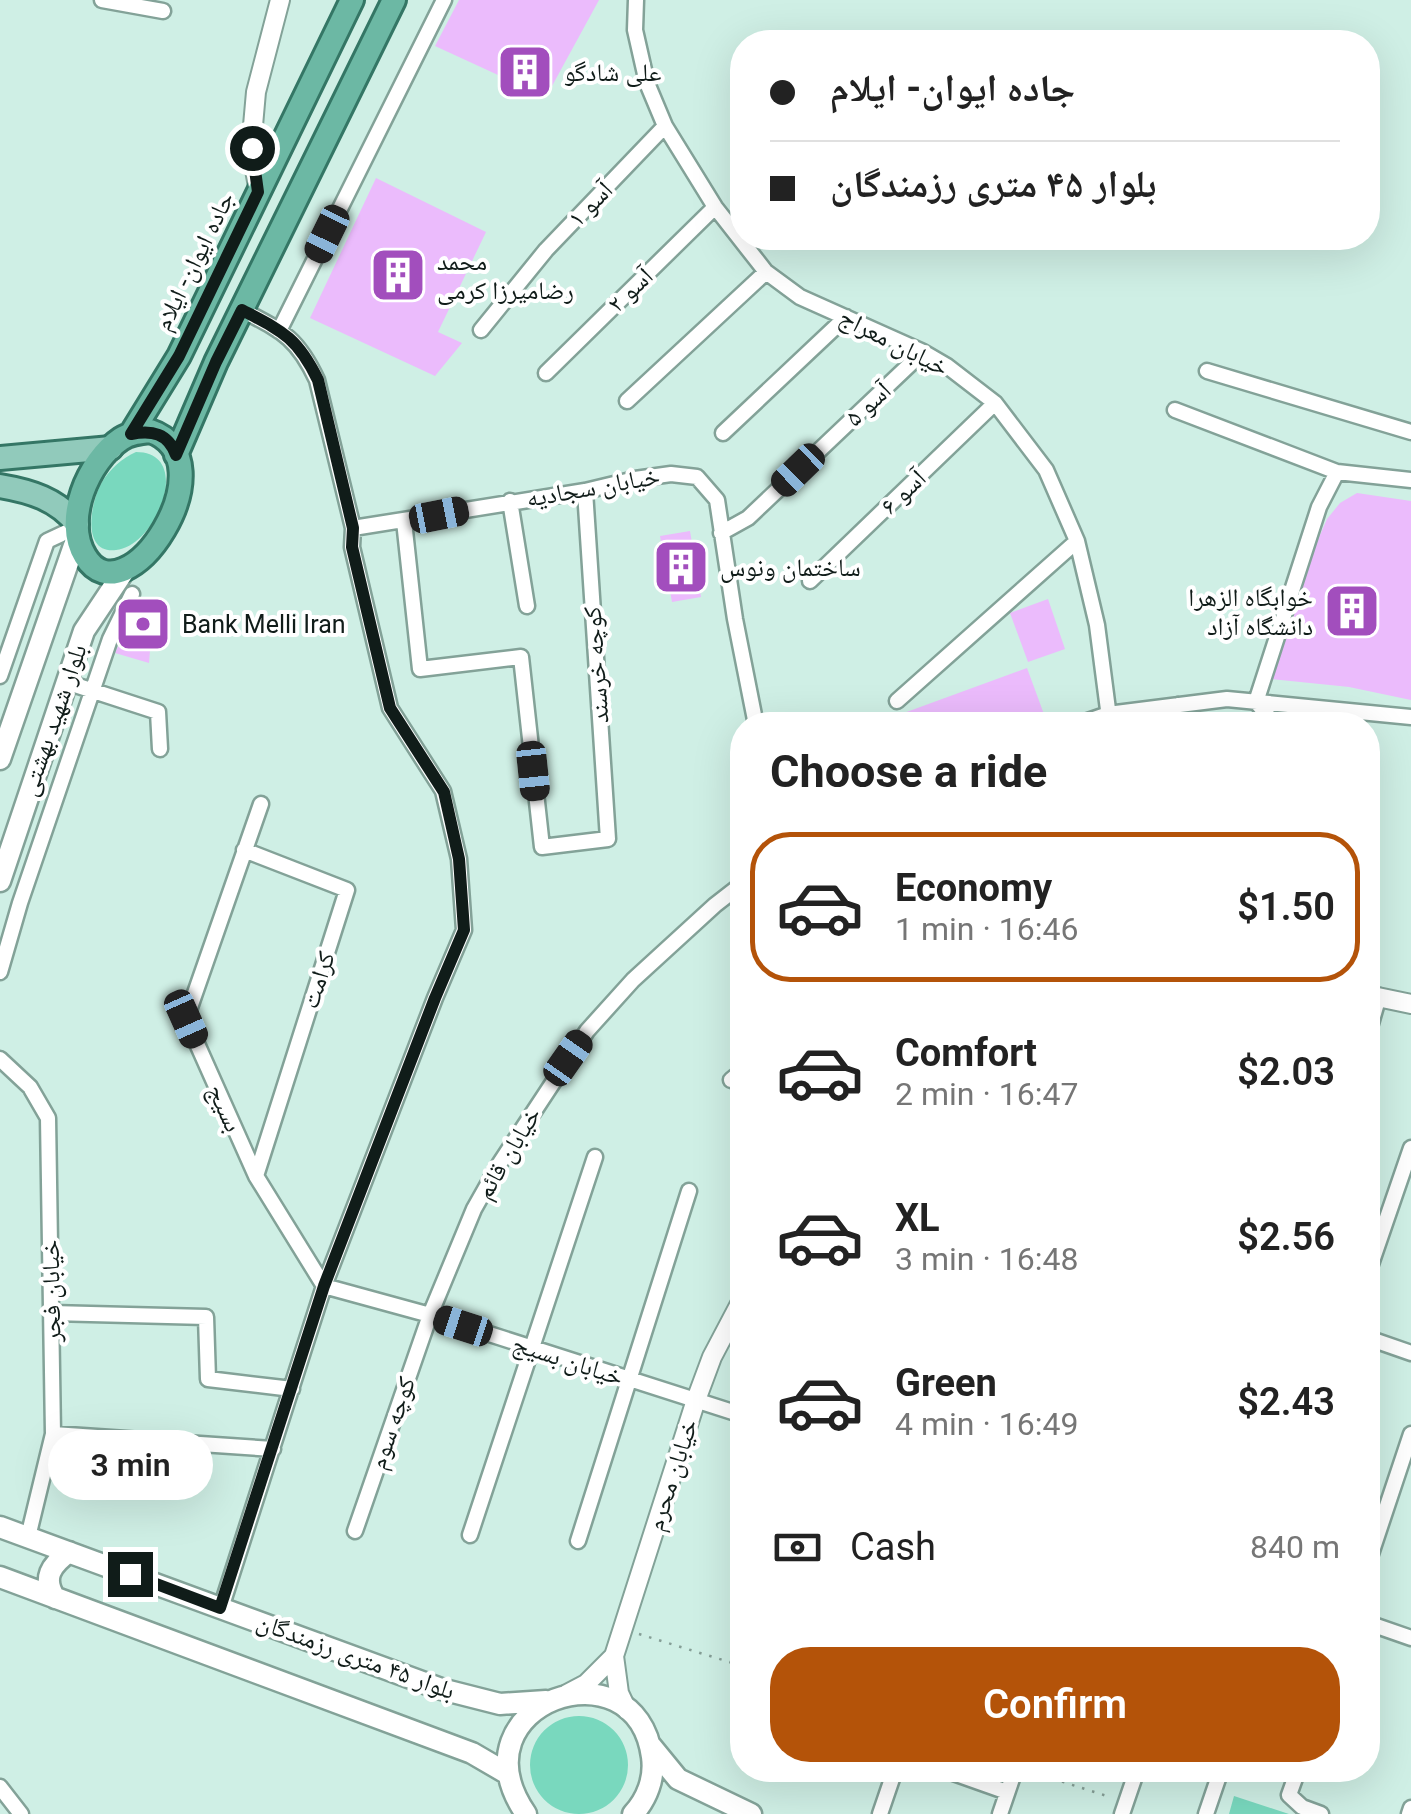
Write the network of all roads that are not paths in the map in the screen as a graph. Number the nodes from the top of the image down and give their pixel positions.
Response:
1 (102, 0) edge
2 (280, 0) edge
3 (352, 0) edge
4 (394, 0) edge
5 (444, 0) edge
6 (636, 0) edge
7 (162, 11) dead end
8 (665, 126) junction
9 (258, 192) junction
10 (715, 207) junction
11 (730, 226) edge
12 (749, 250) edge
13 (766, 272) junction
14 (242, 310) junction
15 (846, 316) junction
16 (481, 330) dead end
17 (280, 331) junction
18 (924, 352) junction
19 (1207, 371) dead end
20 (546, 372) dead end
21 (627, 401) dead end
22 (995, 403) junction
23 (1175, 410) dead end
24 (1411, 432) edge
25 (723, 433) dead end
26 (131, 434) junction
27 (110, 448) junction
28 (176, 455) junction
29 (0, 458) edge
30 (1337, 472) junction
31 (1411, 480) edge
32 (0, 486) edge
33 (585, 490) junction
34 (510, 501) junction
35 (404, 521) junction
36 (77, 528) junction
37 (353, 528) junction
38 (722, 533) junction
39 (1077, 541) junction
40 (126, 568) junction
41 (810, 580) dead end
42 (132, 594) dead end
43 (527, 606) dead end
44 (0, 676) edge
45 (66, 682) junction
46 (92, 690) junction
47 (897, 701) dead end
48 (1256, 702) junction
49 (1178, 706) junction
50 (753, 712) edge
51 (1108, 712) edge
52 (1146, 712) edge
53 (1179, 712) edge
54 (1265, 712) edge
55 (1359, 712) edge
56 (1380, 714) edge
57 (1411, 717) edge
58 (160, 748) dead end
59 (0, 759) edge
60 (261, 804) dead end
61 (244, 850) junction
62 (0, 881) edge
63 (730, 894) edge
64 (0, 972) edge
65 (1380, 996) edge
66 (1411, 1004) edge
67 (0, 1059) edge
68 (1411, 1148) edge
69 (595, 1157) dead end
70 (256, 1176) junction
71 (689, 1191) dead end
72 (1380, 1238) edge
73 (324, 1286) junction
74 (52, 1313) junction
75 (430, 1315) junction
76 (730, 1323) edge
77 (1380, 1342) edge
78 (530, 1348) junction
79 (1411, 1353) edge
80 (628, 1379) junction
81 (292, 1389) junction
82 (696, 1400) junction
83 (730, 1411) edge
84 (53, 1434) junction
85 (1411, 1434) edge
86 (272, 1450) junction
87 (0, 1527) edge
88 (1380, 1527) edge
89 (354, 1531) dead end
90 (470, 1535) dead end
91 (28, 1537) junction
92 (578, 1541) dead end
93 (69, 1552) junction
94 (0, 1577) edge
95 (56, 1598) junction
96 (220, 1608) junction
97 (1380, 1627) edge
98 (1411, 1638) edge
99 (614, 1656) junction
100 (556, 1698) junction
101 (627, 1710) junction
102 (650, 1745) junction
103 (891, 1782) edge
104 (980, 1782) edge
105 (1011, 1782) edge
106 (1132, 1782) edge
107 (1217, 1782) edge
108 (1294, 1782) edge
109 (0, 1787) edge
110 (1008, 1792) junction
111 (513, 1795) edge
112 (1124, 1808) edge
113 (21, 1814) edge
114 (526, 1814) edge
115 (633, 1814) edge
116 (750, 1814) edge
117 (880, 1814) edge
118 (1000, 1814) edge
119 (1206, 1814) edge
120 (1321, 1814) edge

1 - 7 street
2 - 9 street
3 - 9 highway, جاده ایوان- ایلام
4 - 14 highway
5 - 17 street
6 - 8 street, خیابان معراج
8 - 10 street, خیابان معراج
8 - 16 street, آسو ۱
9 - 26 highway, جاده ایوان- ایلام
10 - 11 street, خیابان معراج
10 - 20 street, آسو ۲
12 - 13 street, خیابان معراج
13 - 15 street, خیابان معراج
13 - 21 street
14 - 17 street
14 - 28 highway
15 - 18 street, خیابان معراج
15 - 25 street
17 - 37 street
18 - 22 street, خیابان معراج
18 - 38 street, آسو ۵
19 - 24 street
22 - 39 street, خیابان معراج
22 - 41 street, آسو ۶
23 - 30 street
26 - 27 highway
26 - 28 highway
27 - 29 main road
27 - 36 highway
28 - 40 highway
30 - 31 street
30 - 48 street
32 - 36 main road
33 - 34 street, خیابان سجادیه
33 - 35 street, کوچه خرسند
33 - 38 street, خیابان سجادیه
34 - 35 street, خیابان سجادیه
34 - 43 street
35 - 37 street, خیابان سجادیه
36 - 40 highway
36 - 44 street
36 - 59 main road, بلوار شهید بهشتی
37 - 73 street
38 - 50 street, خیابان سجادیه
39 - 47 street
39 - 51 street, خیابان معراج
40 - 45 main road, بلوار شهید بهشتی
42 - 46 street
45 - 46 street
45 - 62 main road, بلوار شهید بهشتی
46 - 58 street
46 - 64 street
48 - 49 street
48 - 54 street
48 - 55 street
49 - 52 street
49 - 53 street
56 - 57 street
60 - 61 street, بسیج
61 - 70 street, بسیج
61 - 70 street, کرامت
63 - 75 street, خیابان قائم
65 - 66 street
67 - 74 street, خیابان فجر
68 - 72 street
69 - 78 street
70 - 73 street, بسیج
71 - 80 street
73 - 75 street, خیابان بسیج
73 - 81 street
74 - 81 street
74 - 84 street, خیابان فجر
75 - 78 street, خیابان بسیج
75 - 89 street, کوچه سوم
76 - 82 street, خیابان محرم
77 - 79 street
78 - 80 street, خیابان بسیج
78 - 90 street
80 - 82 street, خیابان بسیج
80 - 92 street
81 - 86 street
82 - 83 street, خیابان بسیج
82 - 99 street, خیابان محرم
84 - 86 street
84 - 91 street, خیابان فجر
85 - 88 street
86 - 96 street
87 - 91 main road, بلوار ۴۵ متری رزمندگان
91 - 93 main road, بلوار ۴۵ متری رزمندگان
93 - 95 main road
93 - 96 main road, بلوار ۴۵ متری رزمندگان
94 - 95 main road, بلوار ۴۵ متری رزمندگان
95 - 111 main road, بلوار ۴۵ متری رزمندگان
96 - 100 main road, بلوار ۴۵ متری رزمندگان
97 - 98 street
99 - 100 street
99 - 101 street
100 - 101 main road, بلوار ۴۵ متری رزمندگان
100 - 111 main road
101 - 102 main road
102 - 115 main road
102 - 116 main road
103 - 117 street
104 - 110 street
105 - 110 street
106 - 112 street
107 - 119 street
108 - 120 street
109 - 113 street
110 - 118 street
111 - 114 main road

